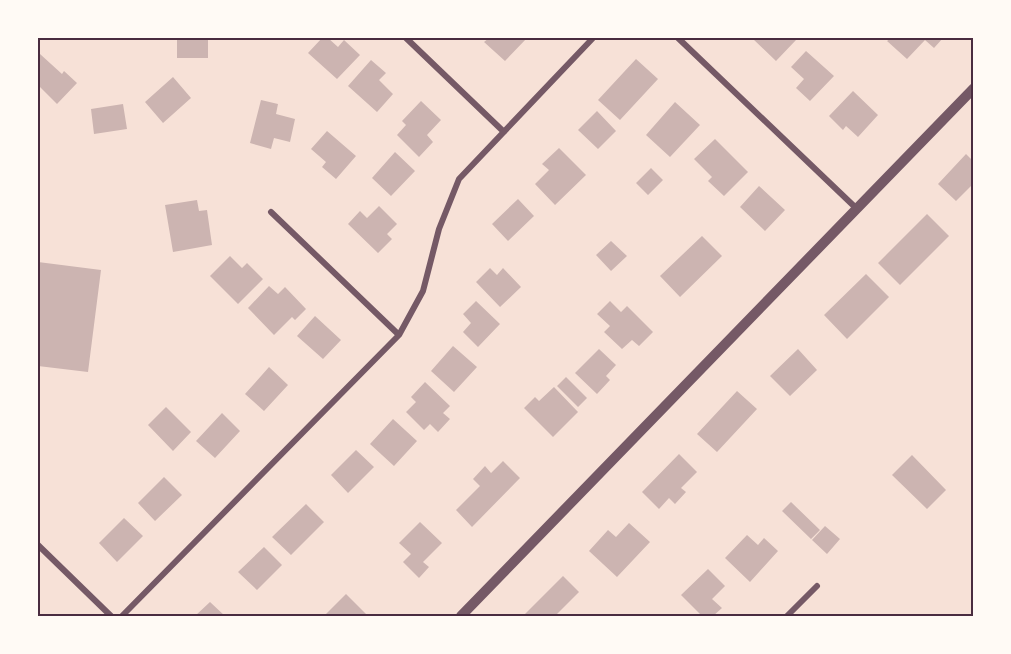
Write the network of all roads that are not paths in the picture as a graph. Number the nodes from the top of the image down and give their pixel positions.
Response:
1 (406, 38) edge
2 (593, 38) edge
3 (678, 38) edge
4 (974, 88) edge
5 (504, 132) junction
6 (856, 208) junction
7 (271, 212) dead end
8 (399, 335) junction
9 (38, 545) edge
10 (817, 586) dead end
11 (111, 616) edge
12 (122, 616) edge
13 (460, 616) edge
14 (788, 616) edge

1 - 5 street
2 - 5 street
3 - 6 street
4 - 6 street
5 - 8 street
6 - 13 street
7 - 8 street
8 - 12 street
9 - 11 street
10 - 14 street

